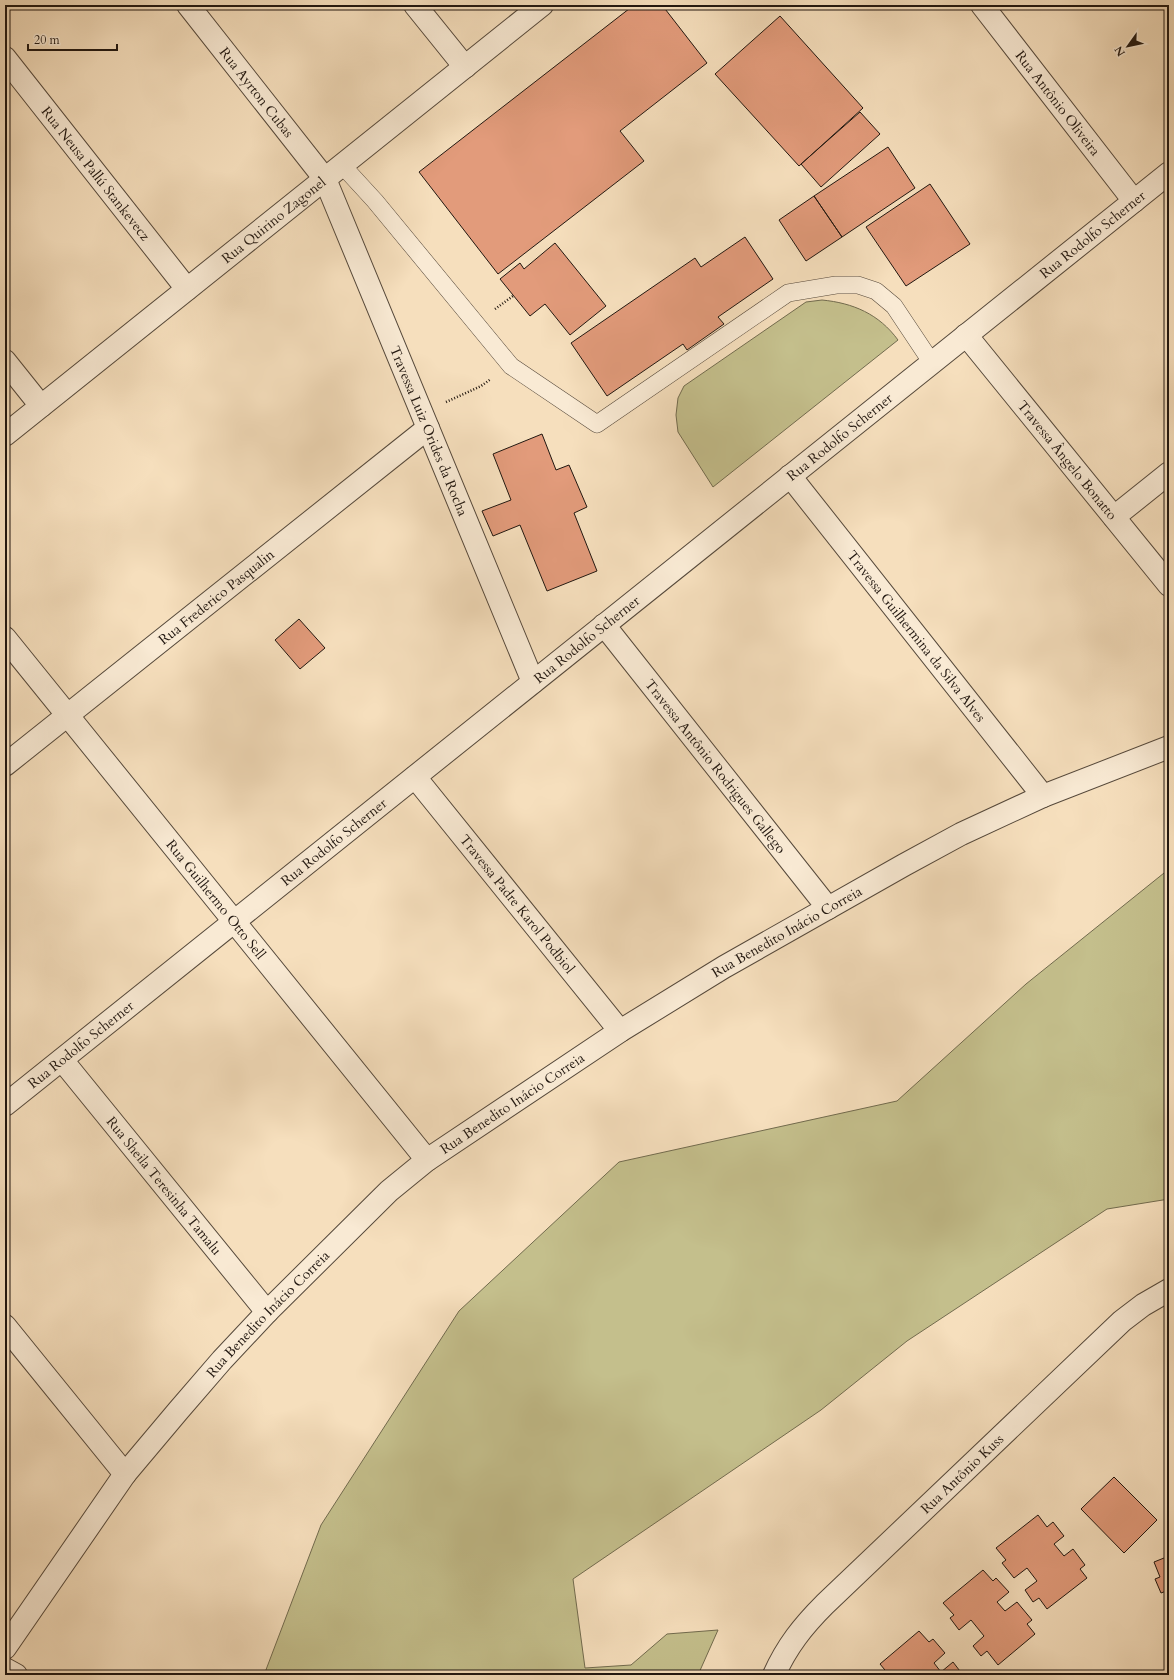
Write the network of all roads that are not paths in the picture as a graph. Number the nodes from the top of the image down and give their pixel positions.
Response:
1 (188, 5) edge
2 (415, 5) edge
3 (542, 5) edge
4 (982, 5) edge
5 (5, 58) edge
6 (465, 67) junction
7 (342, 165) junction
8 (1169, 173) edge
9 (325, 179) junction
10 (1134, 201) junction
11 (187, 289) junction
12 (966, 335) junction
13 (5, 361) edge
14 (932, 363) junction
15 (41, 406) junction
16 (425, 420) junction
17 (5, 435) edge
18 (1169, 474) edge
19 (790, 476) junction
20 (1114, 517) junction
21 (1169, 585) edge
22 (604, 625) junction
23 (5, 638) edge
24 (533, 682) junction
25 (68, 715) junction
26 (1169, 747) edge
27 (5, 765) edge
28 (415, 777) junction
29 (1043, 796) junction
30 (828, 908) junction
31 (234, 922) junction
32 (620, 1031) junction
33 (62, 1060) junction
34 (5, 1105) edge
35 (427, 1160) junction
36 (1169, 1290) edge
37 (268, 1312) junction
38 (5, 1326) edge
39 (125, 1474) junction
40 (5, 1648) edge
41 (5, 1668) edge
42 (777, 1673) edge
43 (16, 1675) edge

1 - 9 street, Rua Ayrton Cubas
2 - 6 street
3 - 6 street, Rua Quirino Zagonel
4 - 10 street, Rua Antônio Oliveira
5 - 11 street, Rua Neusa Pallú Stankevecz
6 - 7 street, Rua Quirino Zagonel
7 - 9 street, Rua Quirino Zagonel
7 - 14 lane
8 - 10 street, Rua Rodolfo Scherner
9 - 11 street, Rua Quirino Zagonel
9 - 16 street, Travessa Luiz Orides da Rocha
10 - 12 street, Rua Rodolfo Scherner
11 - 15 street, Rua Quirino Zagonel
12 - 14 street, Rua Rodolfo Scherner
12 - 20 street, Travessa Ângelo Bonatto
13 - 15 street
14 - 19 street, Rua Rodolfo Scherner
15 - 17 street, Rua Quirino Zagonel
16 - 24 street, Travessa Luiz Orides da Rocha
16 - 25 street, Rua Frederico Pasqualin
18 - 20 street
19 - 22 street, Rua Rodolfo Scherner
19 - 29 street, Travessa Guilhermina da Silva Alves
20 - 21 street, Travessa Ângelo Bonatto
22 - 24 street, Rua Rodolfo Scherner
22 - 30 street, Travessa Antônio Rodrigues Gallego
23 - 25 street, Rua Guilhermo Otto Sell
24 - 28 street, Rua Rodolfo Scherner
25 - 27 street, Rua Frederico Pasqualin
25 - 31 street, Rua Guilhermo Otto Sell
26 - 29 street, Rua Benedito Inácio Correia
28 - 31 street, Rua Rodolfo Scherner
28 - 32 street, Travessa Padre Karol Podbiol
29 - 30 street, Rua Benedito Inácio Correia
30 - 32 street, Rua Benedito Inácio Correia
31 - 33 street, Rua Rodolfo Scherner
31 - 35 street, Rua Guilhermo Otto Sell
32 - 35 street, Rua Benedito Inácio Correia
33 - 34 street, Rua Rodolfo Scherner
33 - 37 street, Rua Sheila Teresinha Tamalu
35 - 37 street, Rua Benedito Inácio Correia
36 - 42 street, Rua Antônio Kuss
37 - 39 street, Rua Benedito Inácio Correia
38 - 39 street
39 - 40 street, Rua Benedito Inácio Correia
41 - 43 street

